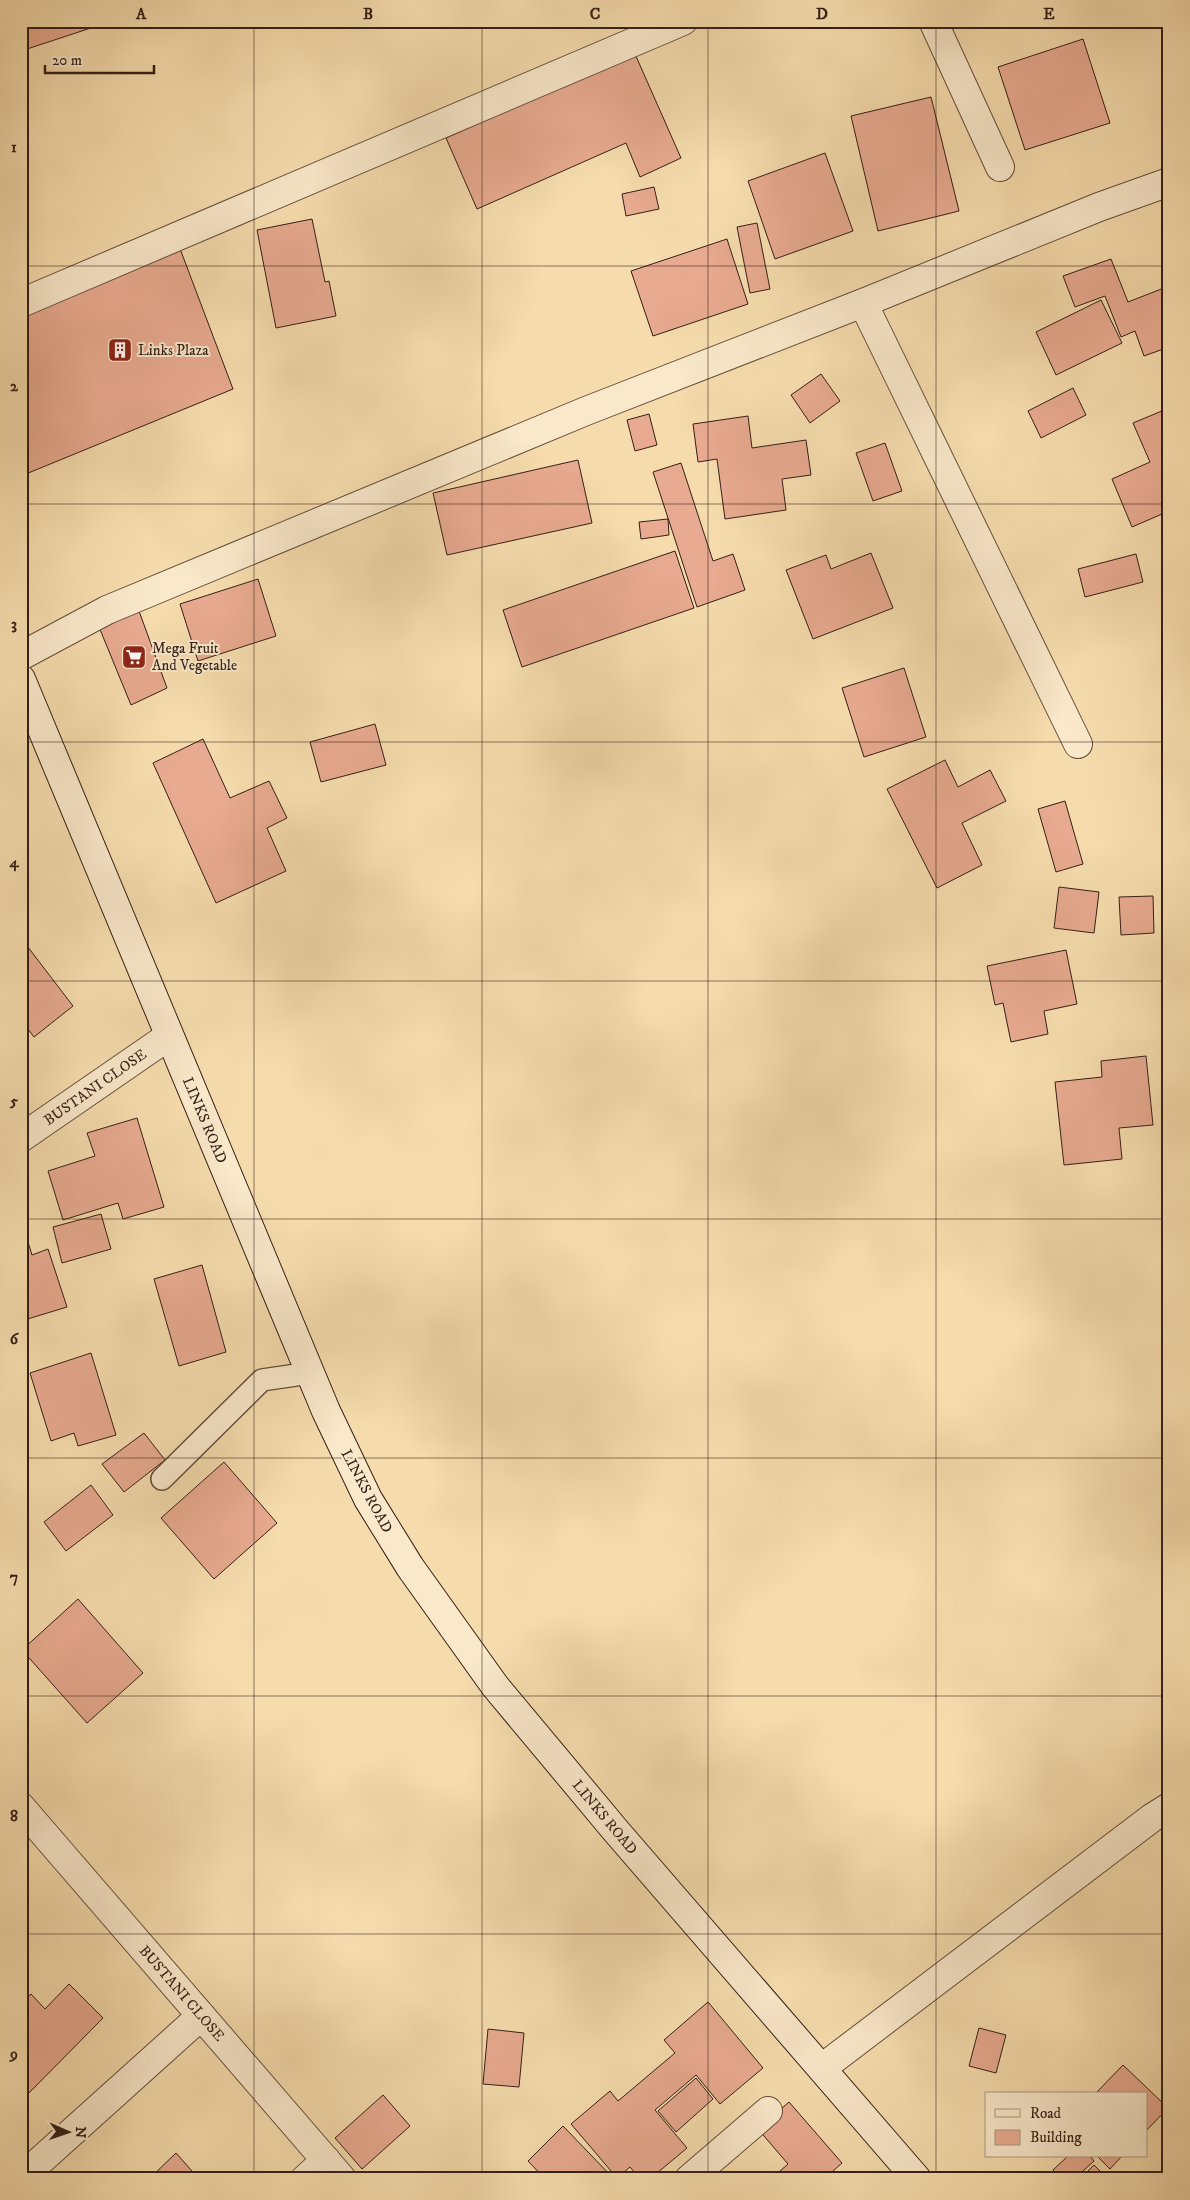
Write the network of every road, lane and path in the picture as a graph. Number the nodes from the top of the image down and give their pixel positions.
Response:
1 (683, 21) edge
2 (933, 21) edge
3 (1000, 167) dead end
4 (1169, 182) edge
5 (21, 303) edge
6 (863, 303) junction
7 (21, 656) edge
8 (21, 679) edge
9 (1078, 744) dead end
10 (169, 1036) junction
11 (21, 1138) edge
12 (310, 1373) junction
13 (162, 1480) dead end
14 (1169, 1807) edge
15 (26, 1824) edge
16 (201, 2016) junction
17 (822, 2068) junction
18 (768, 2111) dead end
19 (334, 2170) edge
20 (21, 2178) edge
21 (305, 2179) edge
22 (689, 2179) edge
23 (917, 2179) edge

1 - 5 street
2 - 3 street
4 - 6 street
6 - 7 street
6 - 9 street
8 - 10 street, LINKS ROAD
10 - 11 street, BUSTANI CLOSE
10 - 12 street, LINKS ROAD
12 - 13 lane
12 - 17 street, LINKS ROAD
14 - 17 street
15 - 16 street, BUSTANI CLOSE
16 - 19 street, BUSTANI CLOSE
16 - 20 street
17 - 23 street, LINKS ROAD
18 - 22 street
19 - 21 street

